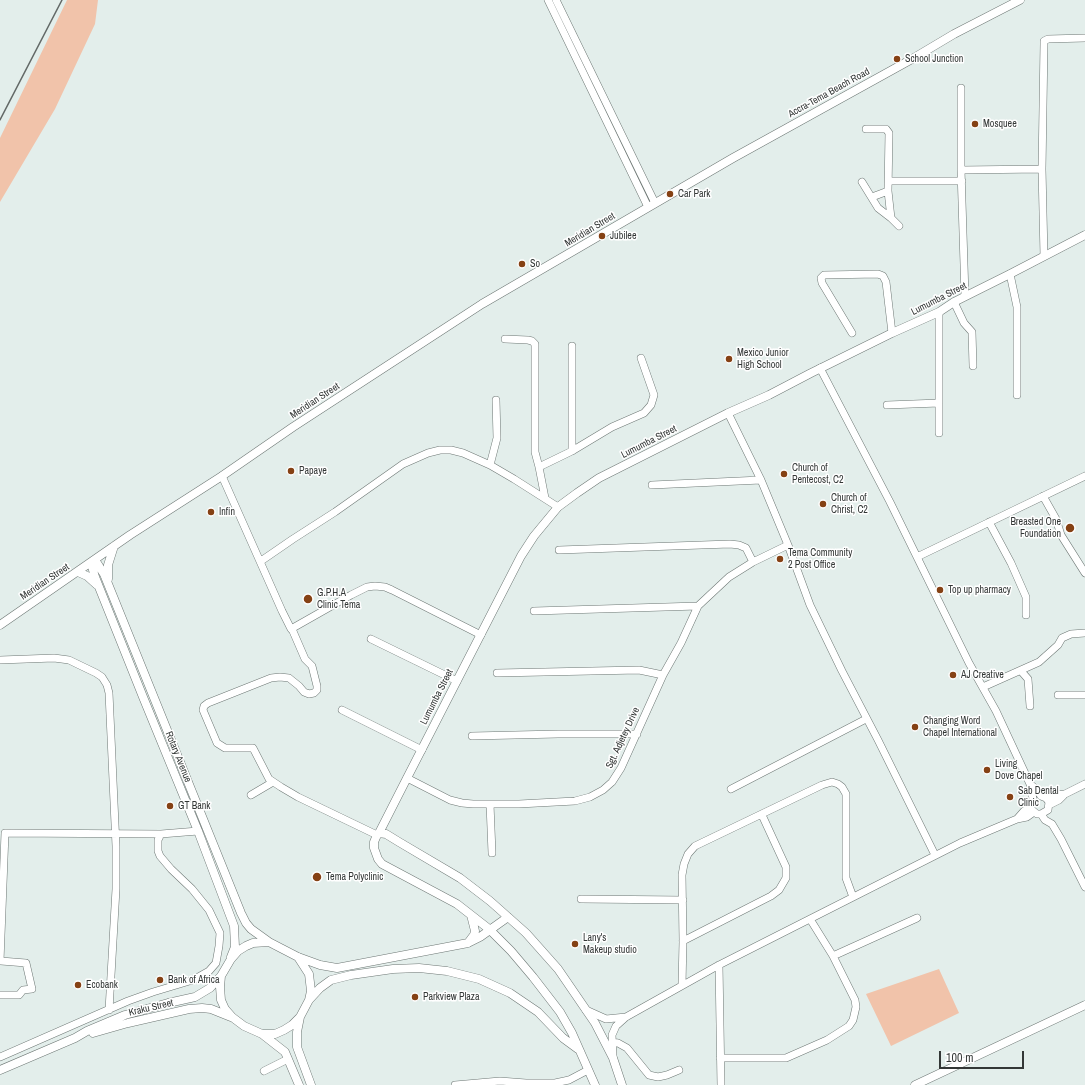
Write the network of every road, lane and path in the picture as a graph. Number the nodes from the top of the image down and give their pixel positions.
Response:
1 (548, 0) edge
2 (556, 0) edge
3 (1020, 0) edge
4 (1085, 38) edge
5 (961, 88) dead end
6 (866, 128) dead end
7 (1042, 169) junction
8 (961, 170) junction
9 (889, 181) junction
10 (962, 181) junction
11 (862, 182) dead end
12 (888, 191) junction
13 (872, 197) junction
14 (651, 205) junction
15 (891, 218) junction
16 (899, 226) dead end
17 (1085, 235) edge
18 (1044, 256) junction
19 (1010, 274) junction
20 (965, 296) junction
21 (954, 302) junction
22 (939, 312) junction
23 (852, 333) dead end
24 (892, 333) junction
25 (505, 339) dead end
26 (572, 346) dead end
27 (641, 358) dead end
28 (973, 366) dead end
29 (820, 368) junction
30 (1017, 395) dead end
31 (496, 400) dead end
32 (939, 403) junction
33 (886, 404) dead end
34 (728, 413) junction
35 (939, 433) dead end
36 (572, 451) junction
37 (490, 465) junction
38 (539, 467) junction
39 (222, 476) junction
40 (1085, 476) edge
41 (761, 480) junction
42 (652, 485) dead end
43 (1043, 496) junction
44 (545, 498) junction
45 (558, 507) junction
46 (989, 522) junction
47 (788, 545) junction
48 (114, 546) junction
49 (559, 550) dead end
50 (917, 557) junction
51 (260, 561) junction
52 (93, 562) junction
53 (753, 562) junction
54 (78, 572) junction
55 (1085, 573) edge
56 (108, 584) junction
57 (99, 587) junction
58 (698, 606) junction
59 (534, 611) dead end
60 (1026, 615) dead end
61 (0, 625) edge
62 (292, 629) junction
63 (1085, 632) edge
64 (481, 634) junction
65 (372, 639) dead end
66 (0, 660) edge
67 (1021, 671) junction
68 (497, 673) dead end
69 (663, 675) junction
70 (457, 681) junction
71 (983, 687) junction
72 (1085, 694) edge
73 (1058, 695) dead end
74 (1030, 706) dead end
75 (342, 710) dead end
76 (866, 719) junction
77 (637, 734) junction
78 (472, 736) dead end
79 (422, 750) junction
80 (183, 770) junction
81 (174, 774) junction
82 (407, 778) junction
83 (273, 782) junction
84 (1030, 784) junction
85 (1085, 784) edge
86 (731, 789) dead end
87 (1064, 794) junction
88 (251, 795) dead end
89 (1043, 797) junction
90 (490, 804) junction
91 (1035, 808) junction
92 (1048, 808) junction
93 (762, 815) junction
94 (1052, 824) junction
95 (198, 831) junction
96 (2, 833) edge
97 (116, 833) junction
98 (160, 834) junction
99 (378, 834) junction
100 (492, 853) dead end
101 (935, 855) junction
102 (1085, 887) edge
103 (853, 897) junction
104 (581, 899) dead end
105 (683, 900) junction
106 (470, 915) junction
107 (508, 917) junction
108 (917, 918) dead end
109 (810, 919) junction
110 (489, 930) junction
111 (683, 941) junction
112 (269, 942) junction
113 (468, 943) junction
114 (833, 956) junction
115 (298, 957) junction
116 (230, 959) junction
117 (0, 961) edge
118 (720, 965) junction
119 (221, 976) junction
120 (682, 985) junction
121 (0, 995) edge
122 (309, 1000) junction
123 (1085, 1006) edge
124 (109, 1010) junction
125 (586, 1010) junction
126 (232, 1017) junction
127 (300, 1017) junction
128 (626, 1017) junction
129 (262, 1034) junction
130 (75, 1038) junction
131 (612, 1042) junction
132 (578, 1049) junction
133 (0, 1057) edge
134 (613, 1058) junction
135 (720, 1058) junction
136 (288, 1059) junction
137 (0, 1070) edge
138 (588, 1070) junction
139 (679, 1070) dead end
140 (264, 1071) dead end
141 (476, 1084) edge
142 (299, 1085) edge
143 (310, 1085) edge
144 (454, 1085) edge
145 (595, 1085) edge
146 (622, 1085) edge
147 (721, 1085) edge
148 (915, 1085) edge

1 - 14 street
2 - 14 street
3 - 14 main road, Accra-Tema Beach Road
4 - 7 street
5 - 8 street
6 - 9 street
7 - 8 street
7 - 18 street
8 - 10 street
9 - 10 street
9 - 12 street
10 - 20 street
11 - 13 street
12 - 13 street
12 - 15 street
13 - 15 street
14 - 39 main road, Meridian Street
15 - 16 street
17 - 18 main road, Lumumba Street
18 - 19 main road, Lumumba Street
19 - 20 main road, Lumumba Street
19 - 30 street
20 - 21 main road, Lumumba Street
21 - 22 main road, Lumumba Street
21 - 28 street
22 - 24 main road, Lumumba Street
22 - 32 street
23 - 24 street
24 - 29 main road, Lumumba Street
25 - 38 street
26 - 36 street
27 - 36 street
29 - 34 main road, Lumumba Street
29 - 50 street
31 - 37 street
32 - 33 street
32 - 35 street
34 - 41 street
34 - 45 main road, Lumumba Street
36 - 38 street
37 - 44 street
37 - 51 street
38 - 44 street
39 - 48 main road, Meridian Street
39 - 51 street
40 - 43 street
41 - 42 street
41 - 47 street
43 - 46 street
43 - 55 street
44 - 45 street
45 - 64 main road, Lumumba Street
46 - 50 street
46 - 60 street
47 - 53 street, Sgt. Adjetey Drive
47 - 76 street
48 - 52 main road, Meridian Street
48 - 56 main road
49 - 53 street
50 - 71 street
51 - 62 street
52 - 54 main road, Meridian Street
52 - 56 main road, Rotary Avenue
52 - 57 main road, Rotary Avenue
53 - 58 street, Sgt. Adjetey Drive
54 - 57 main road
54 - 61 main road, Meridian Street
56 - 80 main road, Rotary Avenue
57 - 81 main road, Rotary Avenue
58 - 59 street
58 - 69 street, Sgt. Adjetey Drive
62 - 64 street
62 - 83 street
63 - 67 street
64 - 70 main road, Lumumba Street
65 - 70 street
66 - 97 street
67 - 71 street
67 - 74 street
68 - 69 street
69 - 77 street, Sgt. Adjetey Drive
70 - 79 main road, Lumumba Street
71 - 84 street
72 - 73 street
75 - 79 street
76 - 86 street
76 - 101 street
77 - 78 street
77 - 90 street, Sgt. Adjetey Drive
79 - 82 main road, Lumumba Street
80 - 81 main road
80 - 112 main road, Rotary Avenue
81 - 95 main road, Rotary Avenue
82 - 90 street, Sgt. Adjetey Drive
82 - 99 main road, Lumumba Street
83 - 88 street
83 - 99 street
84 - 89 street
84 - 91 street
85 - 87 street
87 - 89 street
87 - 92 street
89 - 91 street
89 - 92 street
90 - 100 street
91 - 92 street
91 - 94 street
91 - 101 street
92 - 94 street
93 - 103 street
93 - 105 street
93 - 111 street
94 - 102 street
95 - 98 street
95 - 116 main road, Rotary Avenue
96 - 97 street
96 - 117 street
97 - 98 street
97 - 124 street
98 - 124 street
99 - 106 main road
99 - 107 main road
101 - 103 street
103 - 109 street
104 - 105 street
105 - 111 street
106 - 110 main road
106 - 113 main road
107 - 110 main road
107 - 125 main road
108 - 114 street
109 - 114 street
109 - 118 street
110 - 113 main road
110 - 132 main road
111 - 120 street
112 - 115 main road
112 - 116 main road
113 - 115 main road
114 - 135 street
115 - 122 main road
116 - 119 main road
117 - 121 street
118 - 120 street
118 - 135 street
119 - 126 main road
119 - 130 main road, Kraku Street
120 - 128 street
122 - 127 main road
122 - 132 main road
123 - 148 main road
124 - 133 street
125 - 128 street
125 - 134 main road
126 - 129 main road
126 - 130 main road, Kraku Street
127 - 129 main road
127 - 143 main road
128 - 131 street
129 - 136 main road
130 - 137 main road, Kraku Street
131 - 134 street
131 - 139 street
132 - 138 main road
134 - 146 main road
135 - 147 street
136 - 140 street
136 - 142 main road
138 - 141 street
138 - 145 main road
141 - 144 street

